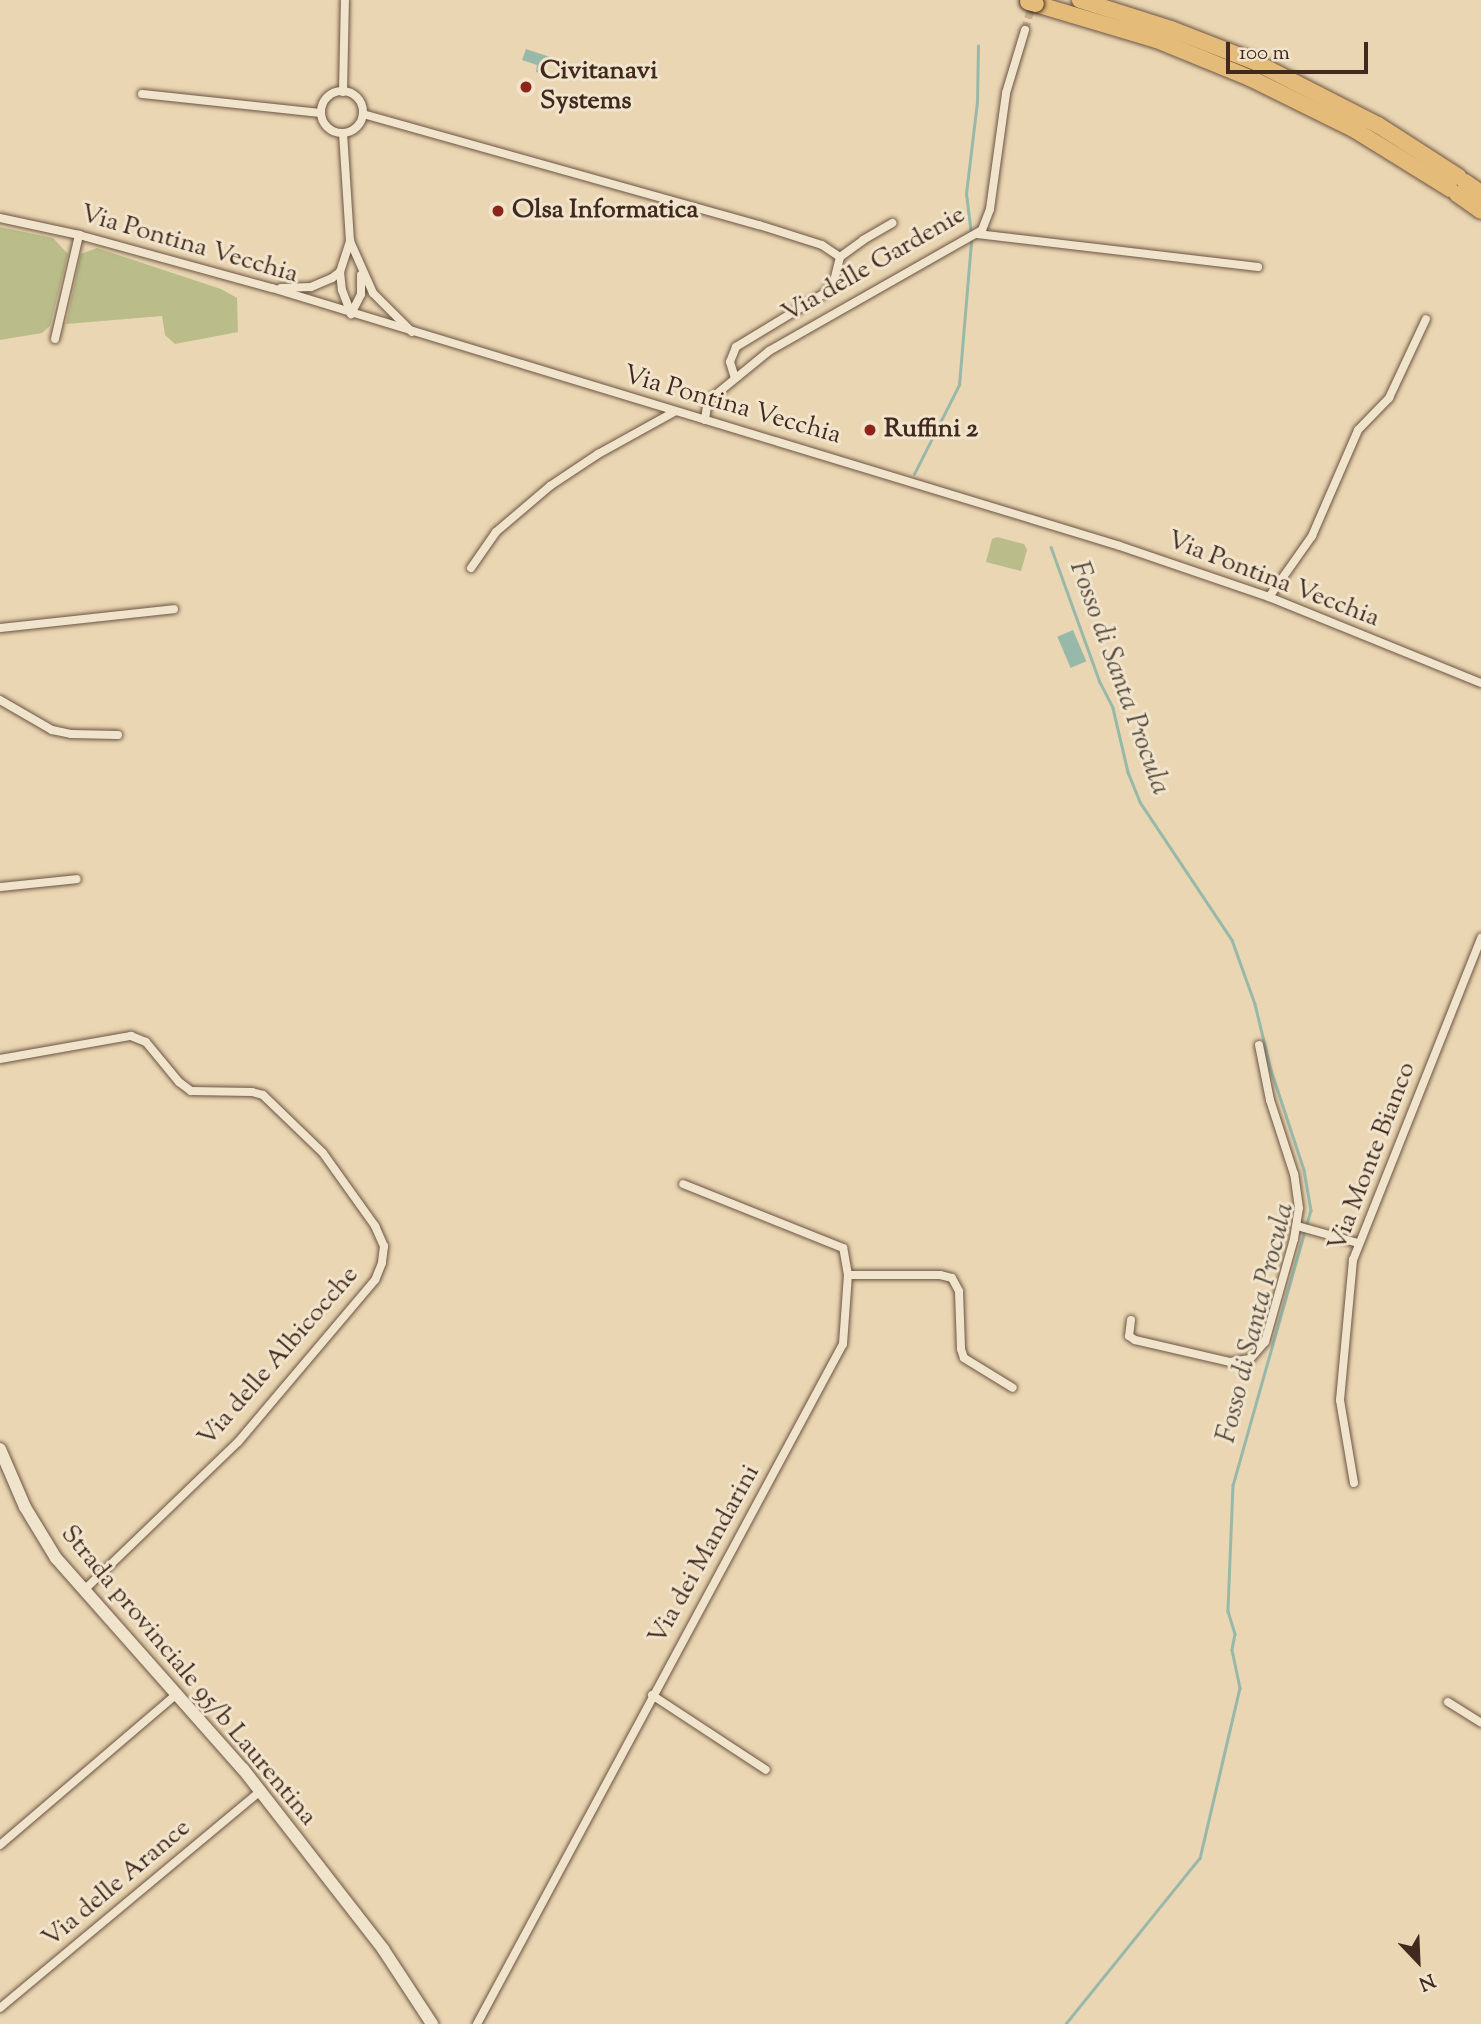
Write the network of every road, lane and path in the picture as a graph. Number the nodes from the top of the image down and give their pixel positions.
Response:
1 (345, 0) edge
2 (1080, 0) edge
3 (1028, 2) edge
4 (1025, 30) tunnel mouth
5 (343, 92) junction
6 (142, 94) dead end
7 (321, 113) junction
8 (363, 114) junction
9 (343, 133) junction
10 (1458, 185) junction
11 (1481, 193) edge
12 (1481, 211) edge
13 (0, 218) edge
14 (892, 223) dead end
15 (977, 234) junction
16 (79, 235) junction
17 (350, 241) junction
18 (840, 257) junction
19 (360, 266) junction
20 (1258, 267) dead end
21 (340, 272) junction
22 (272, 288) junction
23 (351, 314) junction
24 (1426, 319) dead end
25 (414, 334) junction
26 (55, 339) dead end
27 (735, 378) junction
28 (674, 412) junction
29 (705, 420) junction
30 (471, 568) dead end
31 (1269, 597) junction
32 (174, 609) dead end
33 (0, 628) edge
34 (1481, 683) edge
35 (0, 700) edge
36 (118, 735) dead end
37 (77, 879) dead end
38 (0, 887) edge
39 (1481, 937) edge
40 (1259, 1045) dead end
41 (0, 1059) edge
42 (683, 1184) dead end
43 (1297, 1226) junction
44 (1358, 1243) junction
45 (848, 1275) junction
46 (1130, 1320) dead end
47 (1013, 1388) dead end
48 (0, 1450) edge
49 (1354, 1483) dead end
50 (83, 1590) junction
51 (178, 1693) junction
52 (652, 1695) junction
53 (1448, 1702) dead end
54 (1481, 1723) edge
55 (766, 1770) dead end
56 (260, 1791) junction
57 (0, 1845) edge
58 (0, 2008) edge
59 (432, 2024) edge
60 (477, 2024) edge

1 - 5 street
2 - 10 highway
3 - 10 highway
4 - 15 street, Via delle Gardenie
5 - 7 street
5 - 8 street
6 - 7 street
7 - 9 street
8 - 9 street
8 - 18 street
9 - 17 street
10 - 11 highway
10 - 12 highway
13 - 16 street, Via Pontina Vecchia
14 - 18 street
15 - 20 street
15 - 27 street, Via delle Gardenie
16 - 22 street, Via Pontina Vecchia
16 - 26 street
17 - 19 street
17 - 21 street
18 - 27 street
19 - 23 street
19 - 25 street
21 - 22 street
21 - 23 street
22 - 23 street, Via Pontina Vecchia
23 - 25 street, Via Pontina Vecchia
24 - 31 street
25 - 28 street, Via Pontina Vecchia
27 - 29 street, Via delle Gardenie
28 - 29 street, Via Pontina Vecchia
28 - 30 street
29 - 31 street, Via Pontina Vecchia
31 - 34 street, Via Pontina Vecchia
32 - 33 street
35 - 36 street
37 - 38 street
39 - 44 street, Via Monte Bianco
40 - 43 street
41 - 50 street, Via delle Albicocche
42 - 45 street, Via dei Mandarini
43 - 44 street
43 - 46 street
44 - 49 street, Via Monte Bianco
45 - 47 street
45 - 52 street, Via dei Mandarini
48 - 50 main road, Strada provinciale 95/b Laurentina
50 - 51 main road, Strada provinciale 95/b Laurentina
51 - 56 main road, Strada provinciale 95/b Laurentina
51 - 57 street
52 - 55 street
52 - 60 street, Via dei Mandarini
53 - 54 street
56 - 58 street, Via delle Arance
56 - 59 main road, Strada provinciale 95/b Laurentina

